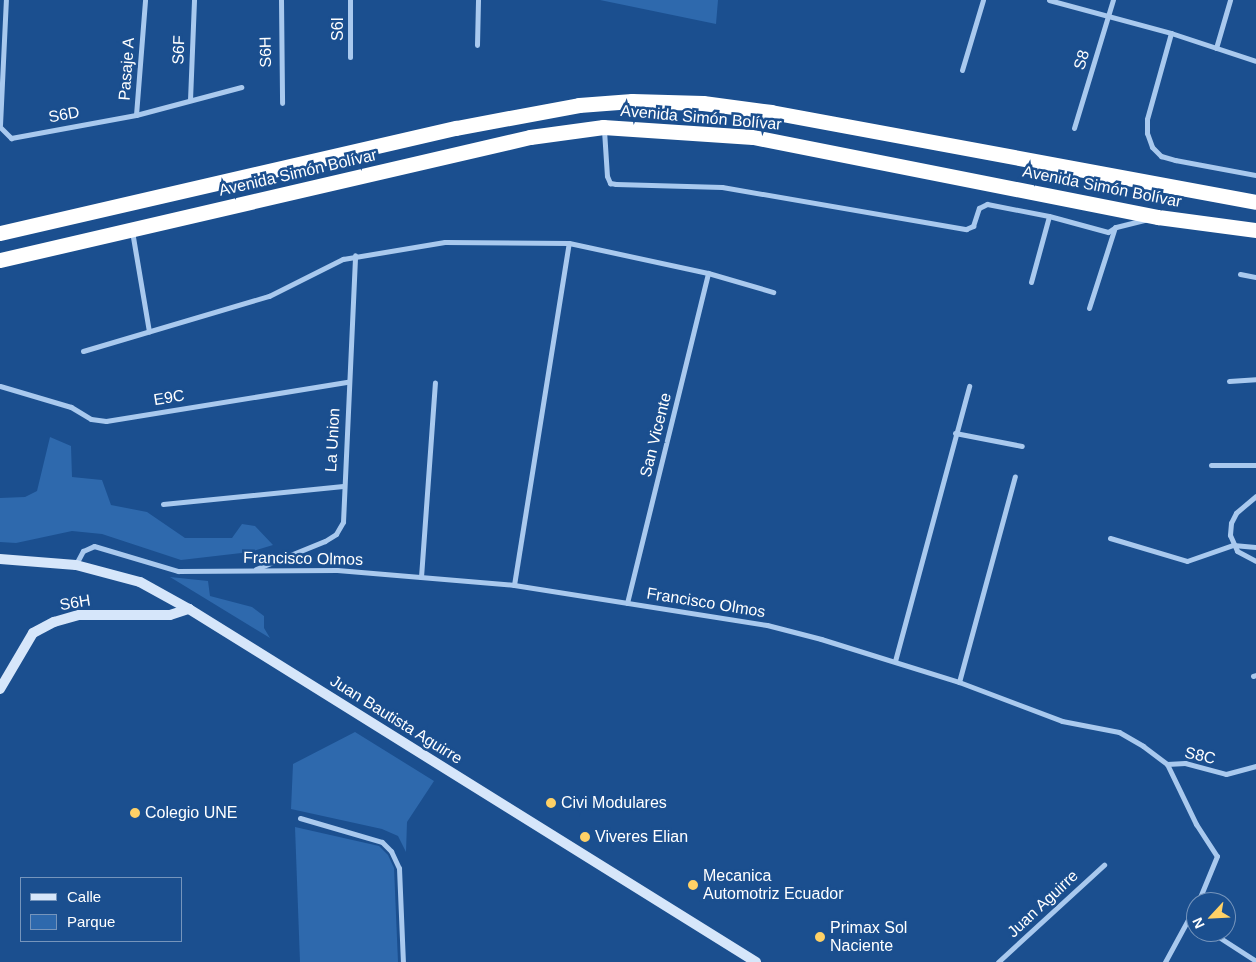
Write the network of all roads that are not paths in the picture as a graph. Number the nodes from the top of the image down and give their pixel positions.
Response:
1 (6, 0) edge
2 (145, 0) edge
3 (194, 0) edge
4 (281, 0) edge
5 (350, 0) edge
6 (478, 0) edge
7 (984, 0) edge
8 (1049, 0) edge
9 (1113, 0) edge
10 (1230, 0) edge
11 (1109, 15) junction
12 (1171, 33) junction
13 (477, 45) dead end
14 (1216, 48) junction
15 (350, 57) dead end
16 (1256, 61) edge
17 (962, 70) dead end
18 (241, 87) dead end
19 (190, 100) junction
20 (282, 103) dead end
21 (136, 115) junction
22 (0, 126) edge
23 (603, 127) junction
24 (1074, 128) dead end
25 (1256, 175) edge
26 (1256, 202) edge
27 (1049, 216) junction
28 (1158, 217) junction
29 (1116, 226) junction
30 (132, 229) junction
31 (1256, 230) edge
32 (0, 233) edge
33 (569, 244) junction
34 (355, 255) junction
35 (0, 260) edge
36 (708, 272) junction
37 (1240, 274) dead end
38 (1256, 277) edge
39 (1031, 282) dead end
40 (773, 292) dead end
41 (1089, 308) dead end
42 (149, 332) junction
43 (83, 351) dead end
44 (1256, 379) edge
45 (1229, 381) dead end
46 (348, 382) junction
47 (435, 383) dead end
48 (0, 386) edge
49 (969, 386) dead end
50 (955, 433) junction
51 (1022, 446) dead end
52 (1211, 465) dead end
53 (1256, 465) edge
54 (1015, 476) dead end
55 (343, 486) junction
56 (1256, 496) edge
57 (163, 504) dead end
58 (1110, 538) dead end
59 (1233, 545) junction
60 (1256, 547) edge
61 (0, 559) edge
62 (1256, 561) edge
63 (76, 565) junction
64 (253, 570) junction
65 (421, 577) junction
66 (514, 585) junction
67 (627, 603) junction
68 (189, 609) junction
69 (895, 661) junction
70 (959, 682) junction
71 (0, 689) edge
72 (1167, 764) junction
73 (1256, 766) edge
74 (300, 818) dead end
75 (1104, 865) dead end
76 (1202, 892) edge
77 (1186, 925) edge
78 (1227, 942) edge
79 (1256, 961) edge
80 (403, 962) edge
81 (756, 962) edge
82 (998, 962) edge
83 (1165, 962) edge

1 - 22 street, S6D
2 - 21 street, Pasaje A
3 - 19 street, S6F
4 - 20 street, S6H
5 - 15 street, S6I
6 - 13 street
7 - 17 street
8 - 11 street
9 - 11 street, S8
10 - 14 street
11 - 12 street
11 - 24 street, S8
12 - 14 street
12 - 25 street
14 - 16 street
18 - 19 street, Pasaje A
19 - 21 street, Pasaje A
21 - 22 street, S6D
23 - 27 street
23 - 28 highway, Avenida Simón Bolívar
23 - 30 highway, Avenida Simón Bolívar
26 - 32 highway, Avenida Simón Bolívar
27 - 29 street
27 - 39 street
28 - 29 street
28 - 31 highway, Avenida Simón Bolívar
29 - 41 street
30 - 35 highway, Avenida Simón Bolívar
30 - 42 street
33 - 34 street
33 - 36 street
33 - 66 street
34 - 42 street
34 - 46 street, La Union
36 - 40 street
36 - 67 street, San Vicente
37 - 38 street
42 - 43 street
44 - 45 street
46 - 48 street, E9C
46 - 55 street, La Union
47 - 65 street
49 - 50 street
50 - 51 street
50 - 69 street
52 - 53 street
54 - 70 street
55 - 57 street
55 - 64 street, La Union
56 - 59 street
58 - 59 street
59 - 60 street
59 - 62 street
61 - 63 main road, Juan Bautista Aguirre
63 - 64 street, Francisco Olmos
63 - 68 main road, Juan Bautista Aguirre
64 - 65 street, Francisco Olmos
65 - 66 street, Francisco Olmos
66 - 67 street, Francisco Olmos
67 - 69 street, Francisco Olmos
68 - 71 main road, S6H
68 - 81 main road, Juan Bautista Aguirre
69 - 70 street, Francisco Olmos
70 - 72 street, Francisco Olmos
72 - 73 street, S8C
72 - 76 street
74 - 80 street
75 - 82 street, Juan Aguirre
77 - 83 street
78 - 79 street

